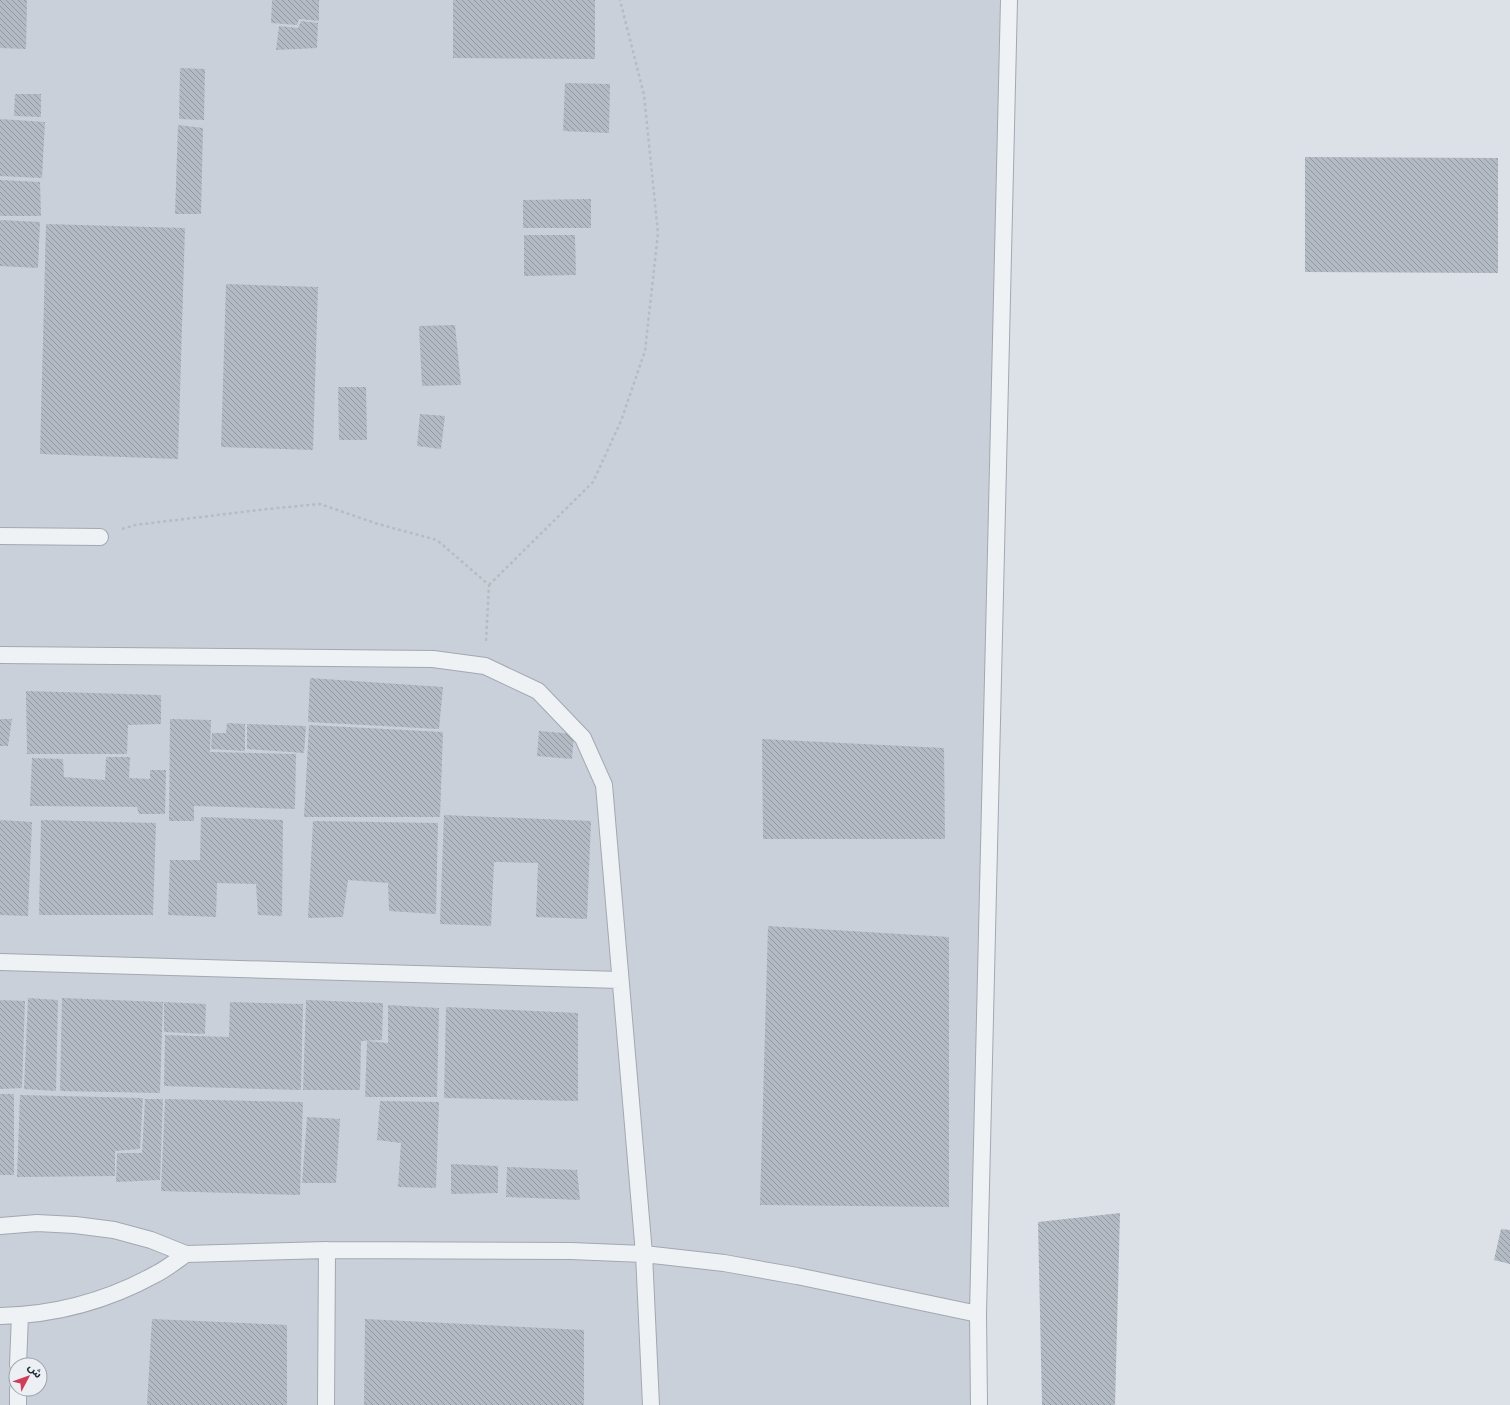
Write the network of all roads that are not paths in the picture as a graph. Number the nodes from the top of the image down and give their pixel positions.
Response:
1 (1008, 0) edge
2 (0, 536) edge
3 (100, 537) road end
4 (0, 655) edge
5 (0, 962) edge
6 (620, 980) junction
7 (0, 1226) edge
8 (328, 1250) junction
9 (186, 1254) junction
10 (644, 1254) junction
11 (978, 1314) junction
12 (20, 1315) junction
13 (0, 1316) edge
14 (18, 1357) edge
15 (326, 1405) edge
16 (651, 1405) edge
17 (979, 1405) edge

1 - 11 lane
2 - 3 lane
4 - 6 lane
5 - 6 lane
6 - 10 lane
7 - 9 lane
8 - 9 lane
8 - 10 lane
8 - 15 lane
9 - 12 lane
10 - 11 lane
10 - 16 lane
11 - 17 lane
12 - 13 lane
12 - 14 lane

